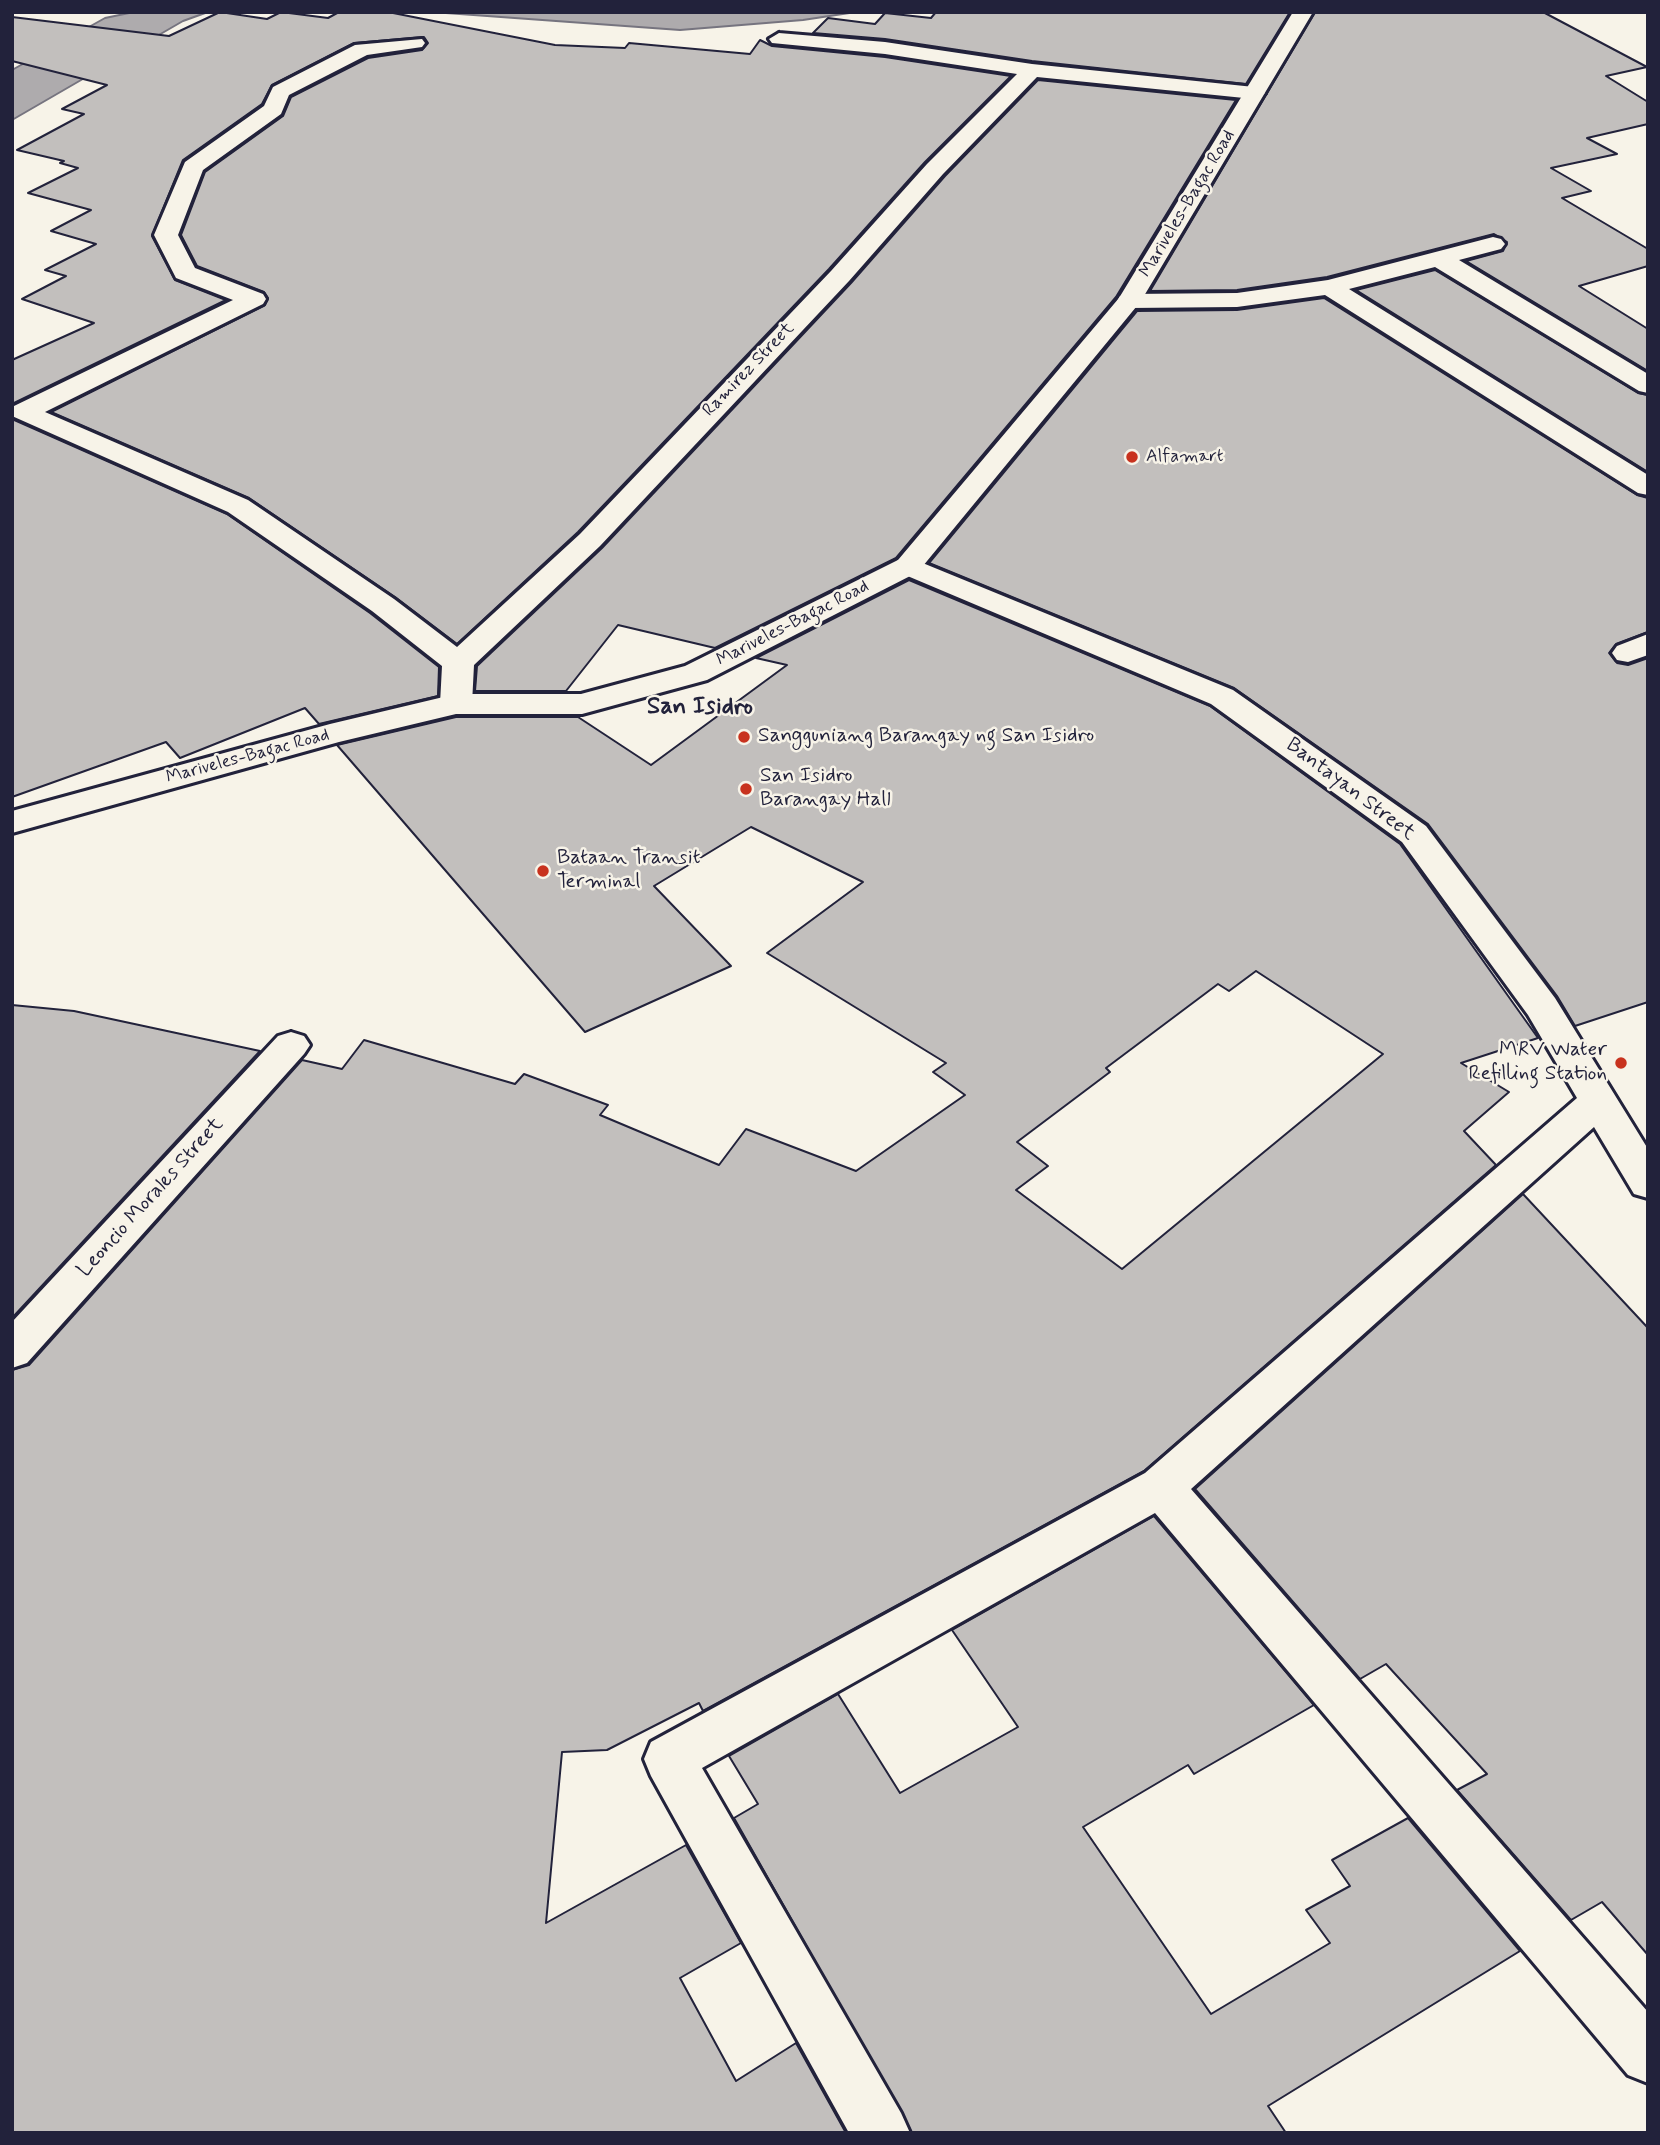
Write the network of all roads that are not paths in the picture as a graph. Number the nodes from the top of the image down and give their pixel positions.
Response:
1 (1303, 12) edge
2 (779, 39) dead end
3 (415, 43) dead end
4 (1032, 70) junction
5 (1254, 93) junction
6 (1493, 244) dead end
7 (1441, 260) junction
8 (1329, 287) junction
9 (1129, 301) junction
10 (1648, 385) edge
11 (1648, 487) edge
12 (908, 566) junction
13 (458, 663) junction
14 (456, 704) junction
15 (12, 822) edge
16 (290, 1045) dead end
17 (1597, 1102) junction
18 (1648, 1183) edge
19 (12, 1351) edge
20 (1161, 1487) junction
21 (1648, 2055) edge
22 (881, 2133) edge

1 - 5 street, Mariveles-Bagac Road
2 - 4 street
3 - 13 street
4 - 5 street
4 - 13 street, Ramirez Street
5 - 9 street, Mariveles-Bagac Road
6 - 7 street
7 - 8 street
7 - 10 street
8 - 9 street
8 - 11 street
9 - 12 street, Mariveles-Bagac Road
12 - 14 street, Mariveles-Bagac Road
12 - 17 street, Bantayan Street
13 - 14 street
14 - 15 street, Mariveles-Bagac Road
16 - 19 street, Leoncio Morales Street
17 - 18 street, Bantayan Street
17 - 20 street
20 - 21 street
20 - 22 street

